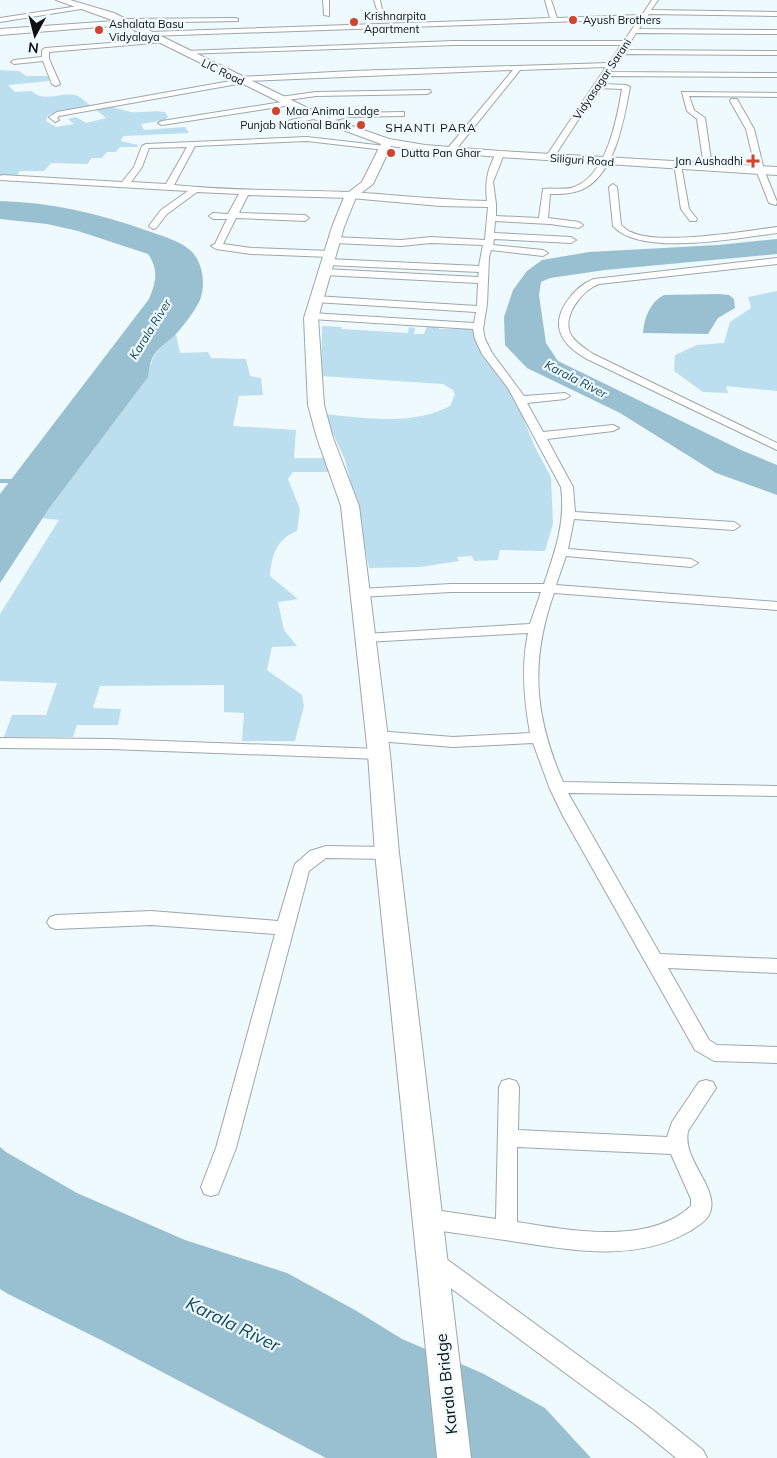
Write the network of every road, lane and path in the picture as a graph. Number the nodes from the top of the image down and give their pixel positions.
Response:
1 (326, 0) edge
2 (377, 0) edge
3 (548, 0) edge
4 (655, 0) edge
5 (68, 1) edge
6 (85, 7) junction
7 (598, 11) dead end
8 (381, 12) dead end
9 (777, 14) edge
10 (326, 15) dead end
11 (645, 15) junction
12 (597, 18) junction
13 (0, 20) edge
14 (236, 20) dead end
15 (554, 20) junction
16 (125, 22) junction
17 (633, 29) junction
18 (0, 32) edge
19 (777, 32) edge
20 (150, 34) junction
21 (767, 35) edge
22 (163, 41) junction
23 (626, 43) junction
24 (45, 50) junction
25 (35, 51) dead end
26 (620, 52) junction
27 (185, 53) junction
28 (395, 53) dead end
29 (379, 54) dead end
30 (264, 58) dead end
31 (46, 59) junction
32 (200, 61) junction
33 (14, 62) dead end
34 (611, 65) junction
35 (519, 67) junction
36 (605, 74) junction
37 (777, 75) edge
38 (241, 80) junction
39 (56, 84) dead end
40 (598, 86) junction
41 (427, 92) dead end
42 (777, 95) edge
43 (284, 101) junction
44 (734, 101) dead end
45 (85, 108) junction
46 (402, 114) dead end
47 (78, 115) dead end
48 (319, 118) junction
49 (55, 120) dead end
50 (162, 123) dead end
51 (264, 128) dead end
52 (228, 143) junction
53 (192, 145) junction
54 (385, 148) junction
55 (451, 150) junction
56 (223, 154) dead end
57 (500, 154) junction
58 (549, 158) junction
59 (604, 162) junction
60 (677, 166) junction
61 (708, 167) junction
62 (760, 170) junction
63 (777, 171) edge
64 (2, 178) dead end
65 (169, 186) junction
66 (613, 187) dead end
67 (125, 189) junction
68 (195, 190) junction
69 (245, 191) junction
70 (352, 196) junction
71 (773, 203) dead end
72 (163, 204) dead end
73 (174, 206) junction
74 (491, 211) junction
75 (213, 216) dead end
76 (232, 216) junction
77 (305, 218) dead end
78 (693, 219) dead end
79 (543, 220) junction
80 (579, 225) dead end
81 (152, 226) dead end
82 (777, 230) edge
83 (571, 240) dead end
84 (488, 242) junction
85 (543, 253) dead end
86 (777, 262) edge
87 (483, 275) junction
88 (323, 276) junction
89 (482, 304) junction
90 (479, 326) junction
91 (565, 396) dead end
92 (519, 400) junction
93 (596, 423) dead end
94 (613, 428) dead end
95 (537, 434) junction
96 (777, 447) edge
97 (569, 515) junction
98 (734, 526) dead end
99 (559, 552) junction
100 (691, 562) dead end
101 (549, 588) junction
102 (360, 593) junction
103 (777, 606) edge
104 (536, 628) junction
105 (365, 638) junction
106 (538, 738) junction
107 (0, 744) edge
108 (378, 745) junction
109 (558, 787) junction
110 (777, 791) edge
111 (387, 852) junction
112 (56, 922) dead end
113 (284, 928) junction
114 (654, 961) junction
115 (777, 966) edge
116 (777, 1056) edge
117 (509, 1087) dead end
118 (706, 1088) dead end
119 (508, 1138) junction
120 (678, 1146) junction
121 (211, 1187) dead end
122 (428, 1219) junction
123 (507, 1230) junction
124 (433, 1262) junction
125 (454, 1458) edge
126 (695, 1458) edge

1 - 10 street
2 - 8 street
3 - 15 street
4 - 11 street, Vidyasagar Sarani
5 - 6 main road, LIC Road
6 - 13 street
6 - 16 main road, LIC Road
7 - 12 street
9 - 21 street
11 - 12 street
11 - 17 street, Vidyasagar Sarani
11 - 21 street
12 - 15 street
14 - 16 street
15 - 20 street
16 - 18 main road
16 - 20 main road, LIC Road
17 - 21 street
17 - 23 street, Vidyasagar Sarani
19 - 21 street
20 - 22 main road, LIC Road
21 - 26 street
22 - 24 street
22 - 27 main road, LIC Road
23 - 26 street, Vidyasagar Sarani
23 - 27 street
24 - 25 street
24 - 31 street
26 - 34 street, Vidyasagar Sarani
27 - 32 main road, LIC Road
28 - 29 street
30 - 32 street
31 - 33 street
31 - 39 street
32 - 38 main road, LIC Road
34 - 35 street
34 - 36 street, Vidyasagar Sarani
35 - 38 street
35 - 55 street
36 - 37 street
36 - 40 street, Vidyasagar Sarani
38 - 43 main road, LIC Road
38 - 45 street
40 - 58 street, Vidyasagar Sarani
40 - 59 street
41 - 43 street
42 - 61 street
43 - 48 main road, LIC Road
43 - 50 street
44 - 62 street
45 - 47 street
45 - 49 street
46 - 48 street
48 - 51 street
48 - 54 main road, LIC Road
52 - 53 street
52 - 54 street
52 - 56 street
53 - 65 street
53 - 67 street
54 - 55 main road, Siliguri Road
54 - 70 main road
55 - 57 main road, Siliguri Road
57 - 58 main road, Siliguri Road
57 - 74 street
58 - 59 main road, Siliguri Road
59 - 60 main road, Siliguri Road
59 - 79 street
60 - 61 main road, Siliguri Road
60 - 78 street
61 - 62 main road, Siliguri Road
62 - 63 main road, Siliguri Road
62 - 71 street
64 - 67 street
65 - 67 street
65 - 68 street
66 - 82 street
68 - 69 street
68 - 73 street
69 - 70 street
69 - 76 street
70 - 74 street
70 - 88 main road
72 - 73 street
73 - 81 street
74 - 79 street
74 - 84 street
75 - 76 street
76 - 77 street
76 - 88 street
79 - 80 street
83 - 84 street
84 - 85 street
84 - 87 street
84 - 88 street
86 - 96 street
87 - 88 street
87 - 89 street
88 - 89 street
88 - 90 street
88 - 102 main road, Karala Bridge
89 - 90 street
90 - 92 street
91 - 92 street
92 - 95 street
93 - 95 street
94 - 95 street
95 - 97 street
97 - 98 street
97 - 99 street
99 - 100 street
99 - 101 street
101 - 102 street
101 - 103 street
101 - 104 street
102 - 105 main road, Karala Bridge
104 - 105 street
104 - 106 street
105 - 108 main road, Karala Bridge
106 - 108 street
106 - 109 street
107 - 108 street
108 - 111 main road, Karala Bridge
109 - 110 street
109 - 114 street
111 - 113 street
111 - 122 main road, Karala Bridge
112 - 113 street
113 - 121 street
114 - 115 street
114 - 116 street
117 - 119 street
118 - 120 street
119 - 120 street
119 - 123 street
120 - 123 street
122 - 123 street
122 - 124 main road, Karala Bridge
124 - 125 main road, Karala Bridge
124 - 126 street

